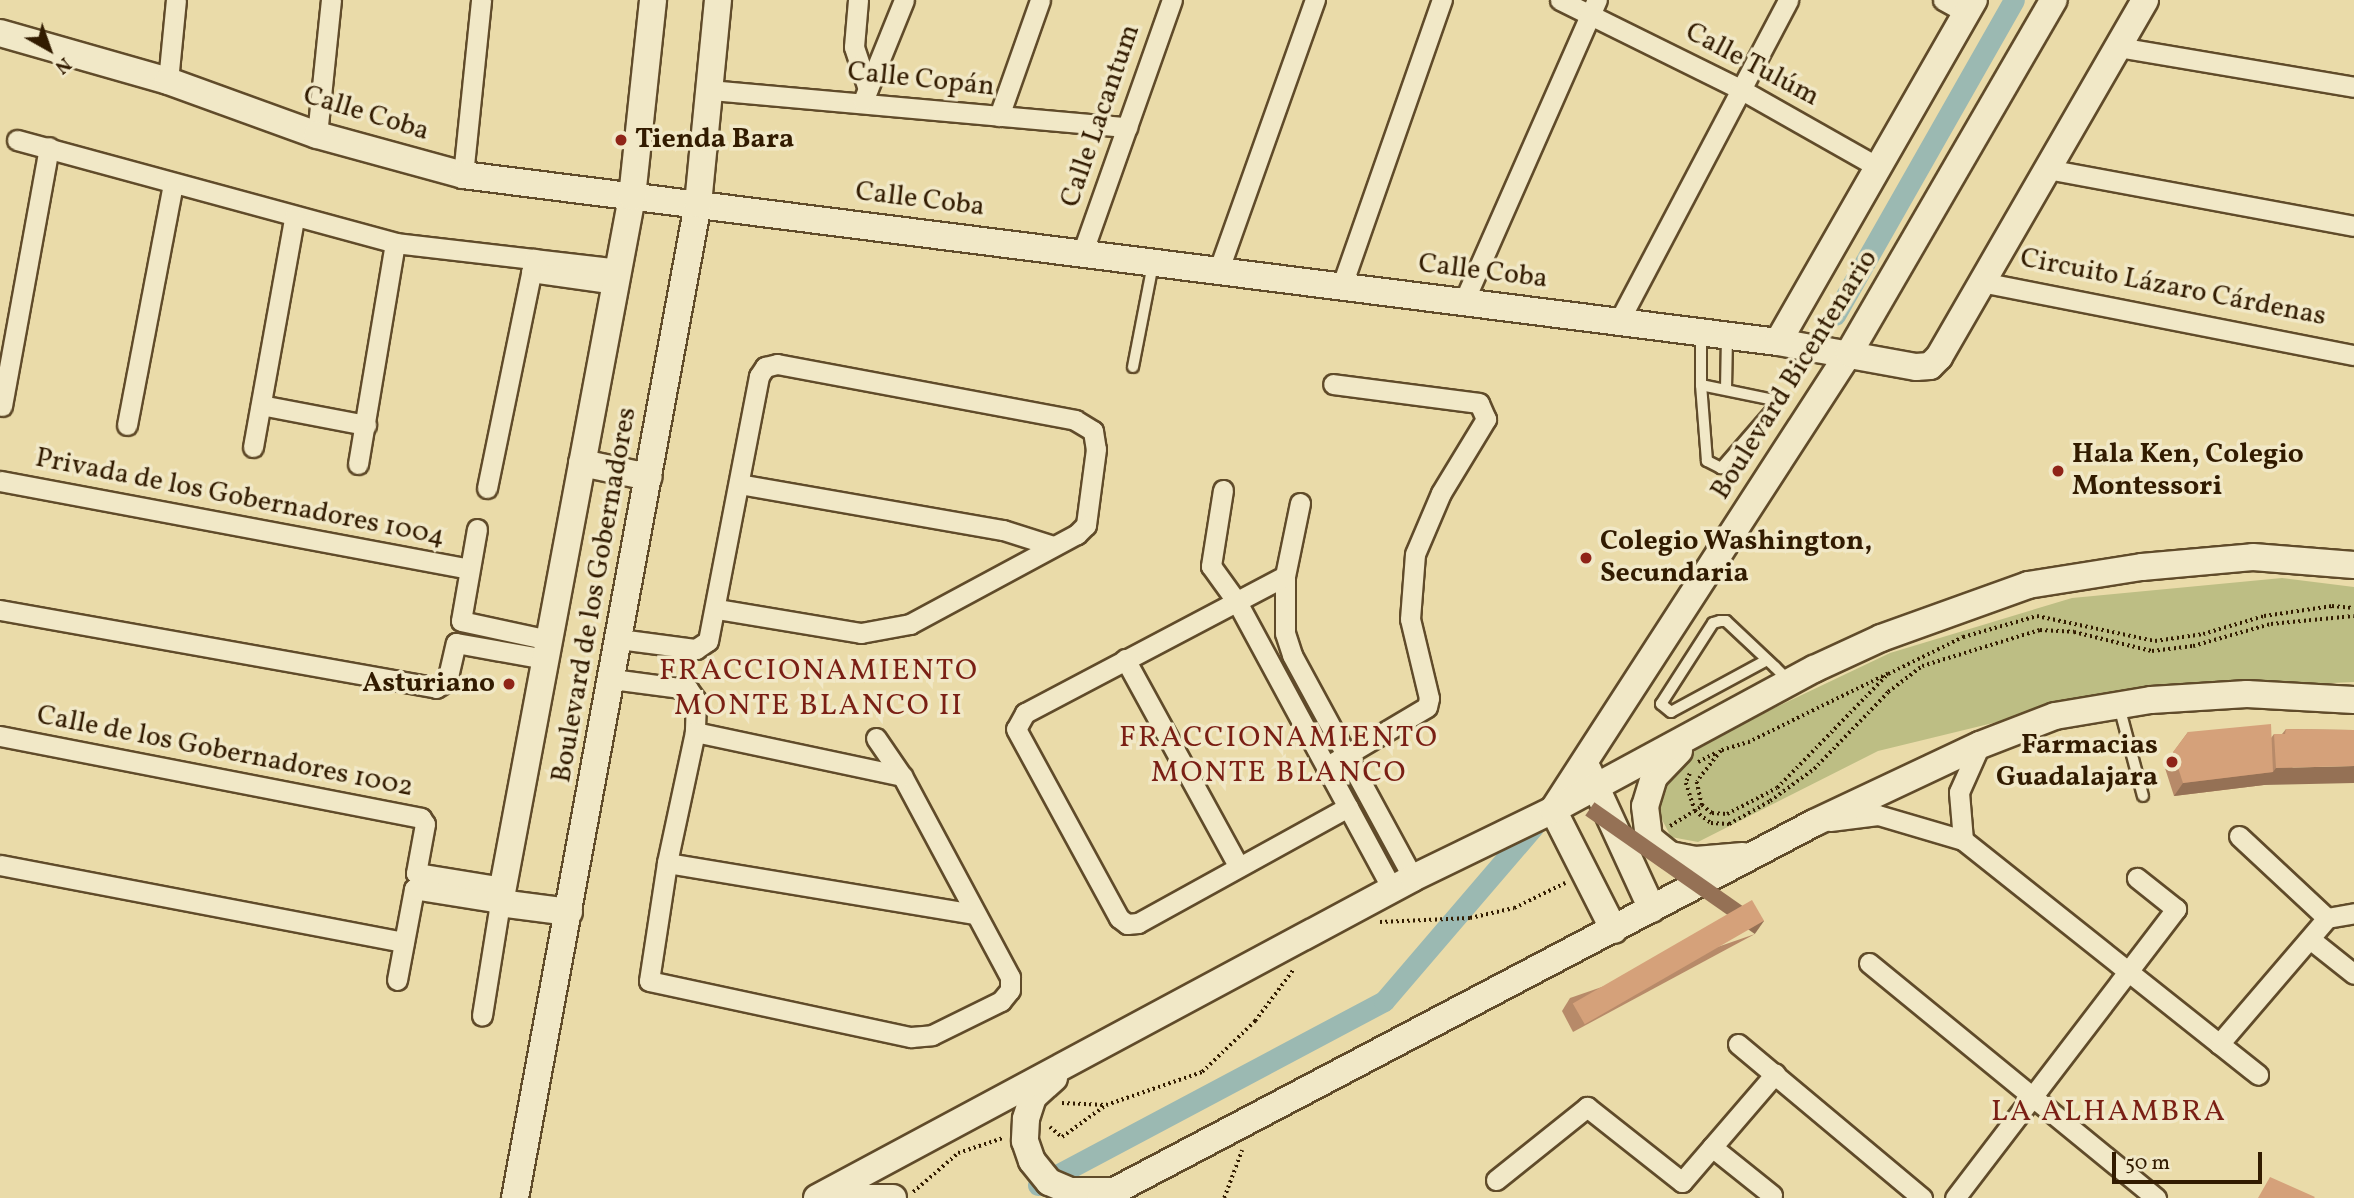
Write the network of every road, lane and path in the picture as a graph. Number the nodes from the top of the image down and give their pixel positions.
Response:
1 (176, 0) edge
2 (331, 0) edge
3 (481, 0) edge
4 (653, 0) edge
5 (718, 0) edge
6 (858, 0) edge
7 (904, 0) edge
8 (1040, 0) edge
9 (1171, 0) edge
10 (1315, 0) edge
11 (1442, 0) edge
12 (1560, 0) edge
13 (1788, 0) edge
14 (1943, 0) edge
15 (2053, 0) edge
16 (2145, 0) edge
17 (1595, 6) edge
18 (1970, 6) edge
19 (0, 33) edge
20 (2118, 47) junction
21 (168, 81) junction
22 (2354, 87) edge
23 (1740, 89) junction
24 (710, 90) junction
25 (866, 95) junction
26 (999, 116) junction
27 (1127, 127) junction
28 (317, 135) junction
29 (17, 140) dead end
30 (49, 147) junction
31 (1878, 167) junction
32 (2047, 169) junction
33 (463, 175) junction
34 (173, 183) junction
35 (632, 197) junction
36 (698, 204) junction
37 (294, 218) junction
38 (2354, 226) edge
39 (395, 243) junction
40 (1083, 251) junction
41 (1154, 260) junction
42 (533, 266) junction
43 (1219, 269) junction
44 (617, 277) junction
45 (1981, 282) junction
46 (1342, 285) junction
47 (1464, 301) junction
48 (1619, 321) junction
49 (1714, 334) junction
50 (1778, 342) junction
51 (1849, 353) junction
52 (2354, 355) edge
53 (1133, 367) dead end
54 (1333, 384) dead end
55 (1701, 385) junction
56 (1726, 389) junction
57 (261, 405) junction
58 (2, 406) dead end
59 (127, 425) dead end
60 (366, 425) junction
61 (253, 447) dead end
62 (582, 463) junction
63 (358, 464) dead end
64 (649, 477) junction
65 (0, 484) edge
66 (739, 484) junction
67 (487, 488) dead end
68 (1223, 490) dead end
69 (1300, 503) dead end
70 (477, 529) dead end
71 (1053, 545) junction
72 (2354, 565) edge
73 (468, 569) junction
74 (1285, 576) junction
75 (1237, 602) junction
76 (2354, 608) edge
77 (718, 609) junction
78 (0, 610) edge
79 (2354, 616) edge
80 (619, 639) junction
81 (547, 649) junction
82 (1125, 659) junction
83 (1767, 660) junction
84 (1888, 674) junction
85 (611, 679) junction
86 (1790, 682) junction
87 (2354, 700) edge
88 (2119, 706) junction
89 (695, 732) junction
90 (0, 736) edge
91 (1694, 736) junction
92 (876, 738) dead end
93 (1980, 745) junction
94 (1721, 751) junction
95 (1346, 755) junction
96 (1584, 761) junction
97 (1326, 767) junction
98 (902, 776) junction
99 (1596, 787) junction
100 (2143, 796) dead end
101 (1348, 807) junction
102 (1553, 810) junction
103 (1814, 823) junction
104 (2239, 836) dead end
105 (1963, 840) junction
106 (1755, 854) junction
107 (667, 863) junction
108 (0, 865) edge
109 (1238, 865) junction
110 (2137, 878) dead end
111 (415, 881) junction
112 (1402, 883) junction
113 (501, 895) junction
114 (1652, 909) junction
115 (569, 912) junction
116 (2354, 913) edge
117 (975, 914) junction
118 (1470, 918) dead end
119 (2328, 918) junction
120 (1377, 922) dead end
121 (1614, 929) junction
122 (2311, 939) junction
123 (404, 942) junction
124 (1869, 963) dead end
125 (1295, 968) dead end
126 (2130, 973) junction
127 (2354, 974) edge
128 (397, 981) dead end
129 (482, 1016) dead end
130 (1738, 1044) dead end
131 (2219, 1044) junction
132 (1076, 1058) junction
133 (1775, 1074) junction
134 (2258, 1075) dead end
135 (2032, 1097) junction
136 (1106, 1105) junction
137 (1053, 1109) dead end
138 (1254, 1115) junction
139 (1025, 1132) junction
140 (1712, 1147) junction
141 (1496, 1180) dead end
142 (1108, 1194) edge
143 (1772, 1195) dead end
144 (515, 1198) edge
145 (817, 1198) edge
146 (840, 1198) edge
147 (893, 1198) edge
148 (908, 1198) edge
149 (1224, 1198) edge
150 (1922, 1198) edge
151 (1955, 1198) edge
152 (2156, 1198) edge

1 - 21 street
2 - 28 street
3 - 33 street
4 - 35 main road, Boulevard de los Gobernadores
5 - 24 main road, Boulevard de los Gobernadores
6 - 25 street
7 - 25 street
8 - 26 street
9 - 27 street, Calle Lacantum
10 - 43 street
11 - 46 street
12 - 17 street, Calle Tulúm
13 - 23 street
14 - 18 street
15 - 51 main road, Boulevard Bicentenario
16 - 20 main road, Circuito Lázaro Cárdenas
17 - 23 street, Calle Tulúm
17 - 47 street
18 - 31 main road, Boulevard Bicentenario
19 - 21 main road, Calle Coba
20 - 22 street
20 - 32 main road, Circuito Lázaro Cárdenas
21 - 28 main road, Calle Coba
23 - 31 street, Calle Tulúm
23 - 48 street
24 - 25 street, Calle Copán
24 - 36 main road, Boulevard de los Gobernadores
25 - 26 street, Calle Copán
26 - 27 street, Calle Copán
27 - 40 street, Calle Lacantum
28 - 33 main road, Calle Coba
29 - 30 street
30 - 34 street
30 - 58 street
31 - 50 main road, Boulevard Bicentenario
32 - 38 street
32 - 45 main road, Circuito Lázaro Cárdenas
33 - 35 main road, Calle Coba
34 - 37 street
34 - 59 street
35 - 36 main road, Calle Coba
35 - 44 main road, Boulevard de los Gobernadores
36 - 40 main road, Calle Coba
36 - 64 main road, Boulevard de los Gobernadores
37 - 39 street
37 - 57 street
39 - 42 street
39 - 60 street
40 - 41 main road, Calle Coba
41 - 43 main road, Calle Coba
41 - 53 lane
42 - 44 street
42 - 67 street
43 - 46 main road, Calle Coba
44 - 62 main road, Boulevard de los Gobernadores
45 - 51 main road, Circuito Lázaro Cárdenas
45 - 52 street, Circuito Lázaro Cárdenas
46 - 47 main road, Calle Coba
47 - 48 main road, Calle Coba
48 - 49 main road, Calle Coba
49 - 50 main road, Calle Coba
49 - 55 lane
49 - 56 lane
50 - 51 main road, Calle Coba
51 - 96 main road, Boulevard Bicentenario
54 - 95 street
55 - 56 lane
55 - 56 lane
57 - 60 street
57 - 61 street
60 - 63 street
62 - 64 main road
62 - 81 main road, Boulevard de los Gobernadores
64 - 80 main road, Boulevard de los Gobernadores
65 - 73 street, Privada de los Gobernadores 1004
66 - 71 street
66 - 71 street
66 - 77 street
68 - 75 street
69 - 74 street
70 - 73 street, Privada de los Gobernadores 1004
71 - 77 street
72 - 86 main road
73 - 81 street, Privada de los Gobernadores 1004
74 - 75 street
74 - 95 street
75 - 82 street
75 - 97 street
76 - 84 path
77 - 80 street
78 - 81 street
79 - 94 path
80 - 85 main road, Boulevard de los Gobernadores
81 - 113 main road, Boulevard de los Gobernadores
82 - 109 street
82 - 109 street
83 - 83 lane
83 - 86 lane
84 - 94 path
84 - 94 path
85 - 89 street
85 - 115 main road, Boulevard de los Gobernadores
86 - 91 main road
87 - 88 main road
88 - 93 main road
88 - 100 lane
89 - 98 street
89 - 107 street
90 - 111 street, Calle de los Gobernadores 1002
91 - 99 main road
91 - 106 main road
92 - 98 street
93 - 103 main road
93 - 105 street
95 - 97 street
95 - 112 street
96 - 99 main road
96 - 102 main road, Boulevard Bicentenario
97 - 101 street
98 - 117 street
99 - 102 main road
99 - 114 main road
101 - 109 street
101 - 112 street
102 - 112 main road
102 - 121 main road
103 - 105 street
103 - 106 main road
104 - 119 street
105 - 126 street
106 - 114 main road
107 - 117 street
107 - 117 street
108 - 123 street
110 - 126 street
111 - 113 street
111 - 123 street, Calle de los Gobernadores 1002
112 - 132 main road
113 - 115 main road
113 - 129 street, Boulevard de los Gobernadores
114 - 121 main road
115 - 144 main road, Boulevard de los Gobernadores
116 - 119 street
118 - 120 path
119 - 122 street
121 - 138 main road
122 - 127 street
122 - 131 street
123 - 128 street, Calle de los Gobernadores 1002
124 - 135 street
125 - 136 path
126 - 131 street
126 - 135 street
130 - 133 street
131 - 134 street
132 - 139 main road
132 - 145 main road
133 - 140 street
133 - 150 street
135 - 151 street
135 - 152 street
136 - 137 path
136 - 139 path
138 - 142 main road
138 - 149 path
139 - 142 main road
139 - 148 path
140 - 141 street
140 - 143 street
146 - 147 main road

